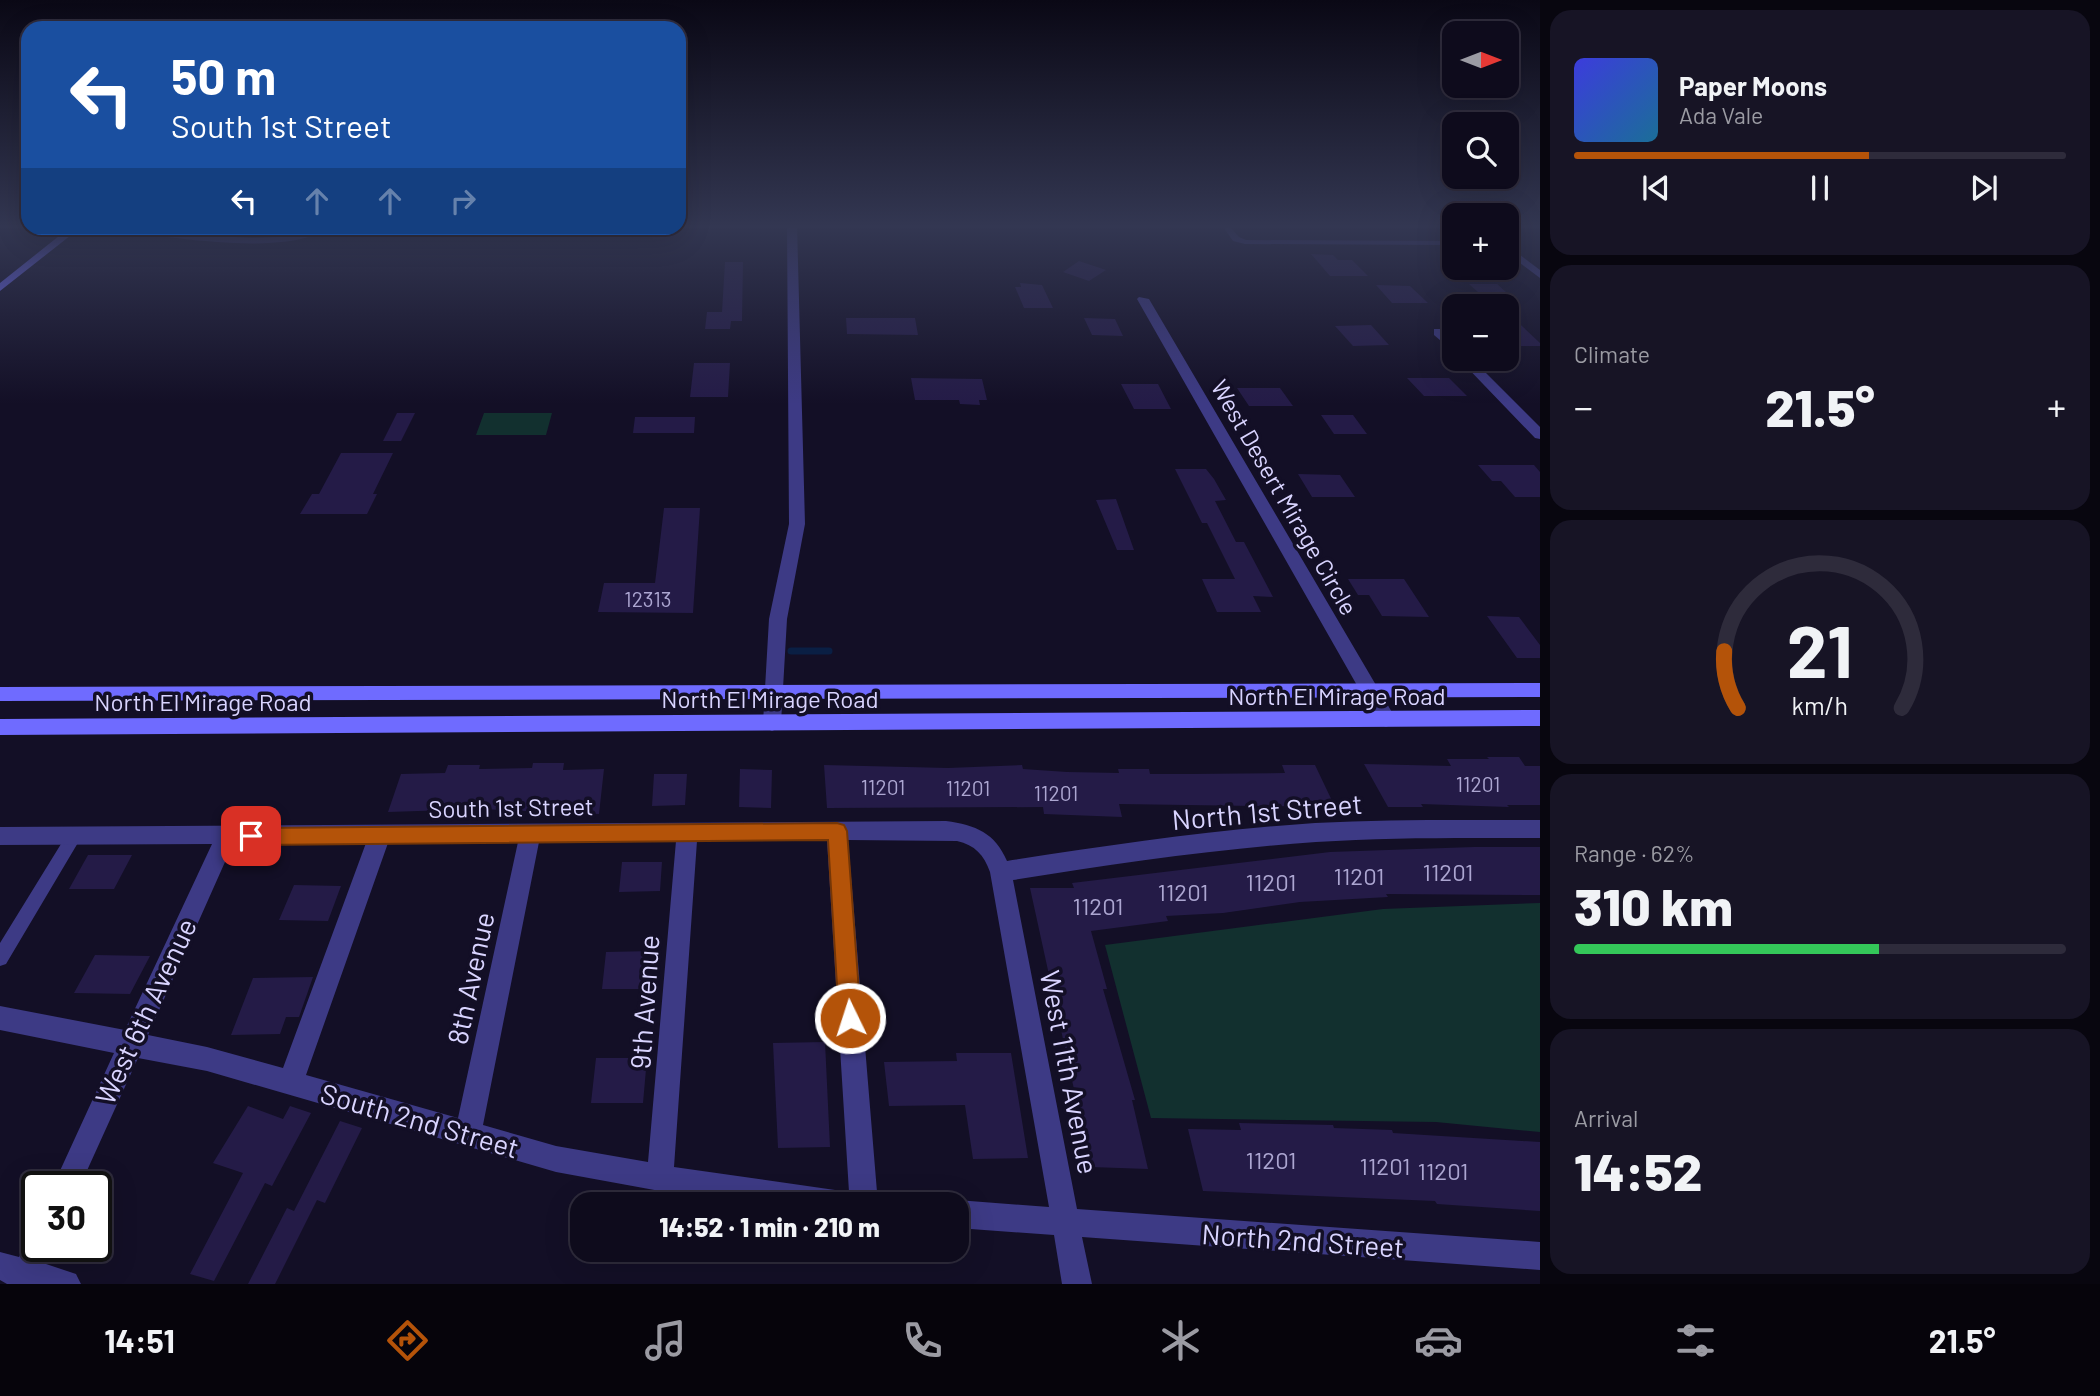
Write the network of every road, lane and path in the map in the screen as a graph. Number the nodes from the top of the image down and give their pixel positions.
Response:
1 (793, 285) edge
2 (1143, 299) dead end
3 (1438, 332) dead end
4 (1442, 336) edge
5 (1477, 371) edge
6 (1540, 435) edge
7 (1540, 690) edge
8 (1370, 691) junction
9 (773, 693) junction
10 (0, 694) edge
11 (1540, 718) edge
12 (1387, 719) junction
13 (772, 723) junction
14 (0, 727) edge
15 (1540, 829) edge
16 (687, 831) junction
17 (837, 831) junction
18 (530, 834) junction
19 (380, 835) junction
20 (0, 836) edge
21 (74, 836) junction
22 (226, 837) junction
23 (1001, 872) junction
24 (0, 958) edge
25 (0, 1018) edge
26 (131, 1042) junction
27 (290, 1083) junction
28 (468, 1135) junction
29 (73, 1171) edge
30 (660, 1177) junction
31 (740, 1192) edge
32 (863, 1192) edge
33 (969, 1215) edge
34 (1066, 1221) junction
35 (1540, 1256) edge
36 (22, 1267) edge
37 (66, 1284) edge
38 (1077, 1284) edge

1 - 9 street
2 - 8 street, West Desert Mirage Circle
3 - 4 street
5 - 6 street
7 - 8 main road, North El Mirage Road
8 - 9 main road, North El Mirage Road
8 - 12 street, West Desert Mirage Circle
9 - 10 main road, North El Mirage Road
9 - 13 street
11 - 12 main road, North El Mirage Road
12 - 13 main road, North El Mirage Road
13 - 14 main road, North El Mirage Road
15 - 23 street, North 1st Street
16 - 17 street, South 1st Street
16 - 18 street, South 1st Street
16 - 30 street, 9th Avenue
17 - 23 street, South 1st Street
17 - 32 street
18 - 19 street, South 1st Street
18 - 28 street, 8th Avenue
19 - 22 street, South 1st Street
19 - 27 street
20 - 21 street, South 1st Street
21 - 22 street, South 1st Street
21 - 24 lane
22 - 26 street, West 6th Avenue
23 - 34 street, West 11th Avenue
25 - 26 street, South 2nd Street
26 - 27 street, South 2nd Street
26 - 29 street, West 6th Avenue
27 - 28 street, South 2nd Street
28 - 30 street, South 2nd Street
30 - 31 street, South 2nd Street
33 - 34 street
34 - 35 street, North 2nd Street
34 - 38 street, West 11th Avenue
36 - 37 street

